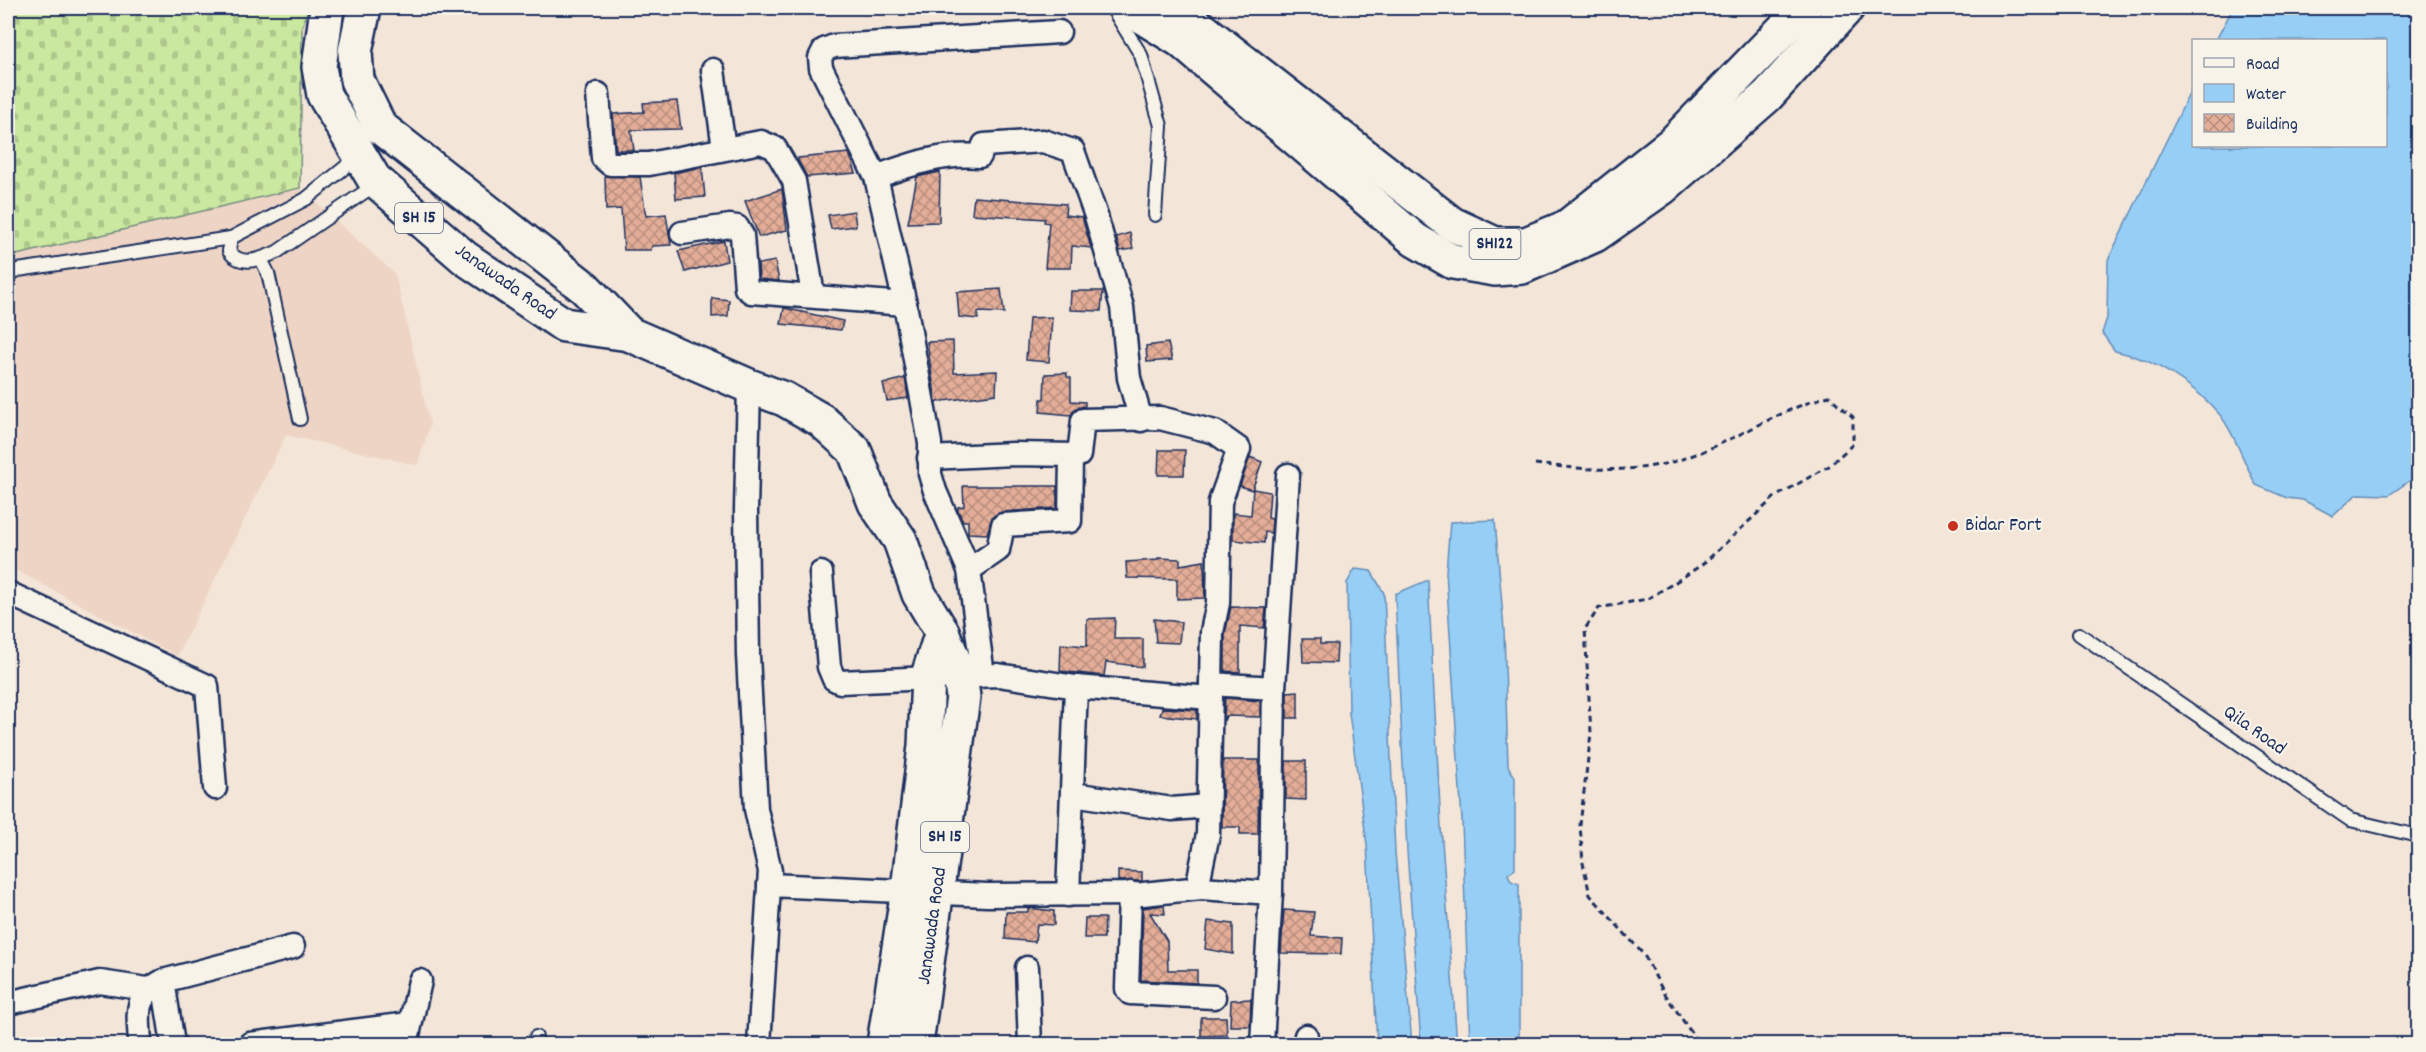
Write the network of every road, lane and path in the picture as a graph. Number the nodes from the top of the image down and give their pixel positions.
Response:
1 (327, 8) edge
2 (364, 8) edge
3 (1112, 8) edge
4 (1128, 8) edge
5 (1175, 8) edge
6 (1804, 8) edge
7 (1847, 8) edge
8 (1059, 32) dead end
9 (713, 70) dead end
10 (598, 94) dead end
11 (724, 148) junction
12 (366, 168) junction
13 (876, 177) junction
14 (1653, 177) junction
15 (1155, 215) dead end
16 (682, 233) dead end
17 (231, 238) junction
18 (261, 259) junction
19 (8, 276) edge
20 (813, 295) junction
21 (905, 304) junction
22 (629, 334) junction
23 (749, 387) junction
24 (300, 419) dead end
25 (1141, 420) junction
26 (1071, 455) junction
27 (929, 458) junction
28 (1535, 464) dead end
29 (1288, 475) dead end
30 (969, 570) junction
31 (821, 573) dead end
32 (8, 593) edge
33 (2079, 634) dead end
34 (957, 675) junction
35 (1076, 687) junction
36 (1274, 688) junction
37 (1211, 691) junction
38 (215, 788) dead end
39 (1073, 794) junction
40 (1208, 806) junction
41 (2418, 836) edge
42 (769, 885) junction
43 (1201, 888) junction
44 (923, 891) junction
45 (1130, 894) junction
46 (1271, 894) junction
47 (1068, 895) junction
48 (293, 947) dead end
49 (1028, 968) dead end
50 (420, 981) dead end
51 (155, 985) junction
52 (1214, 997) dead end
53 (8, 1003) edge
54 (407, 1034) edge
55 (140, 1044) edge
56 (173, 1044) edge
57 (250, 1044) edge
58 (759, 1044) edge
59 (884, 1044) edge
60 (916, 1044) edge
61 (1030, 1044) edge
62 (1262, 1044) edge
63 (1699, 1044) edge

1 - 12 main road, Janawada Road / SH 15
2 - 22 main road, Janawada Road / SH 15
3 - 15 lane
4 - 14 main road
5 - 14 main road, SH122
6 - 14 main road, SH122
7 - 14 main road
8 - 13 street
9 - 11 street
10 - 11 street
11 - 20 street
12 - 17 lane
12 - 18 lane
12 - 22 main road, Janawada Road / SH 15
13 - 21 street
13 - 25 street
16 - 20 street
17 - 18 lane
17 - 19 lane
18 - 24 lane
20 - 21 street
21 - 27 street
22 - 23 main road, Janawada Road / SH 15
23 - 34 main road, Janawada Road / SH 15
23 - 42 street
25 - 26 street
25 - 37 street
26 - 27 street
26 - 30 street
27 - 30 street
28 - 63 path
29 - 36 street
30 - 34 street
31 - 34 street
32 - 38 street
33 - 41 lane, Qila Road
34 - 35 street
34 - 44 main road, Janawada Road / SH 15
35 - 37 street
35 - 39 street
36 - 37 street
36 - 46 street
37 - 40 street
39 - 40 street
39 - 47 street
40 - 43 street
42 - 44 street
42 - 58 street
43 - 45 street
43 - 46 street
44 - 47 street
44 - 59 main road, Janawada Road / SH 15
44 - 60 main road, Janawada Road / SH 15
45 - 47 street
45 - 52 street
46 - 62 street
48 - 51 street
49 - 61 street
50 - 54 street
51 - 53 street
51 - 55 street
51 - 56 street
54 - 57 street

